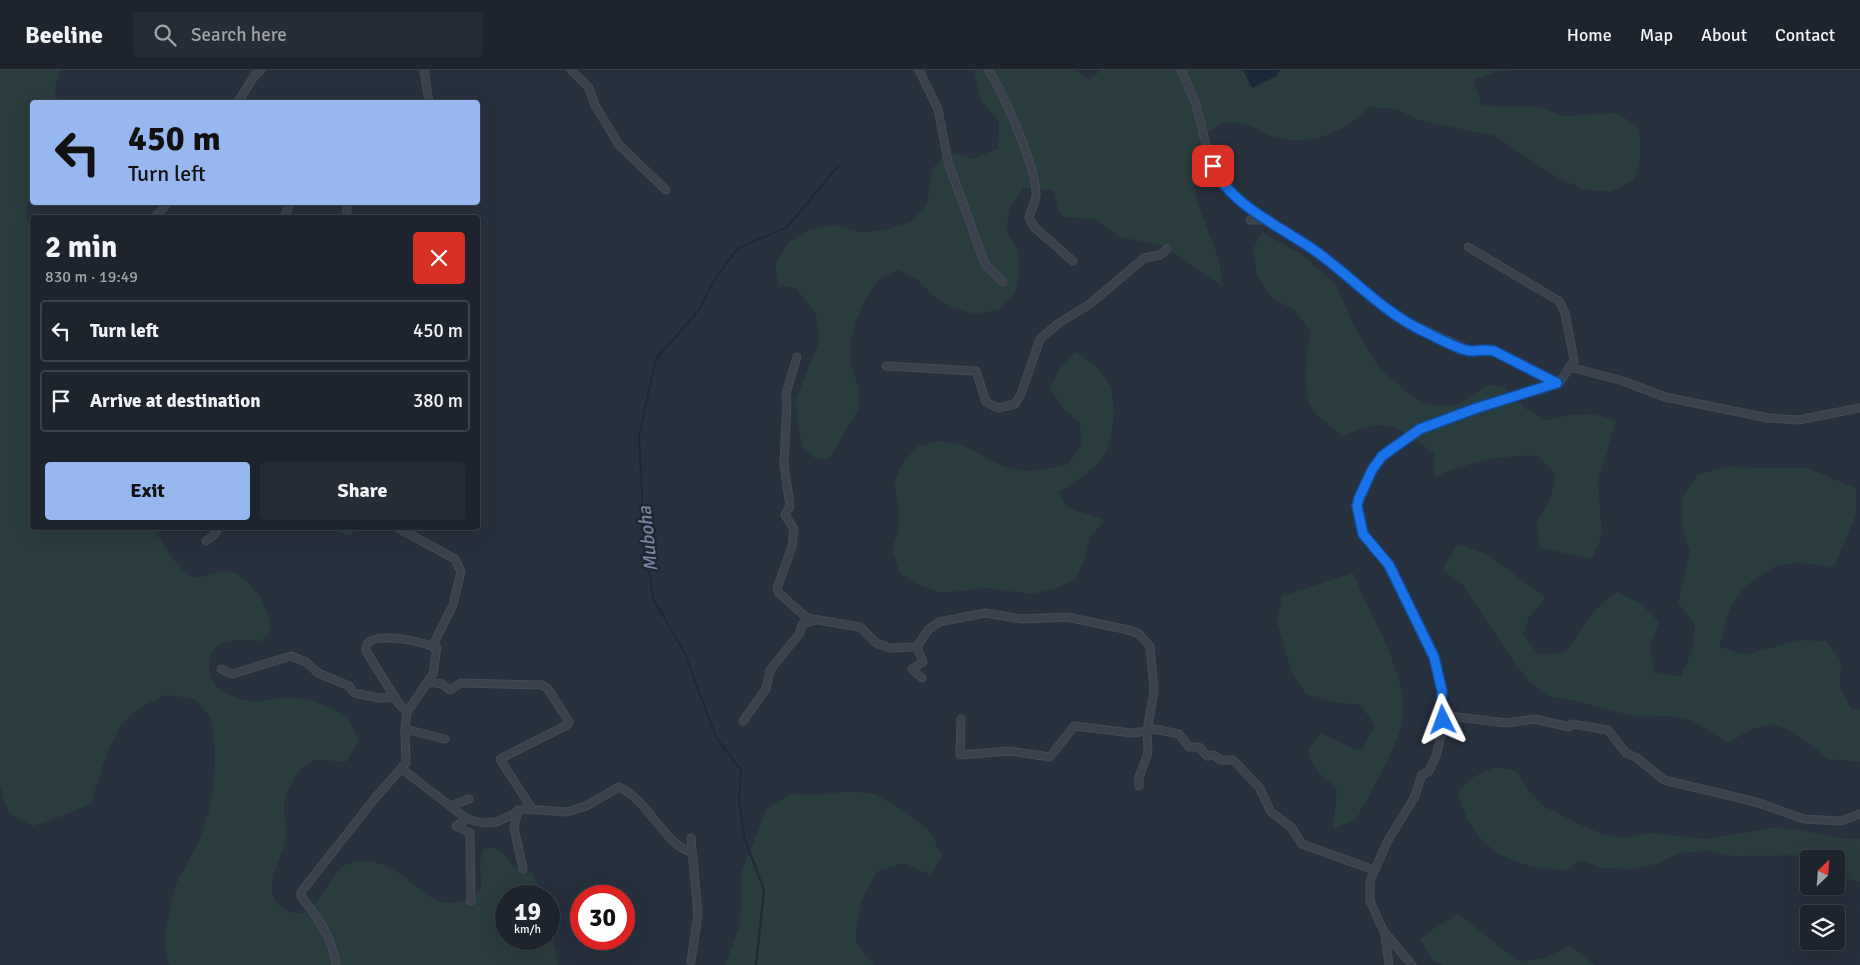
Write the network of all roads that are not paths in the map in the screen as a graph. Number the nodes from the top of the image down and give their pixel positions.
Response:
1 (261, 70) edge
2 (424, 70) edge
3 (571, 70) edge
4 (919, 70) edge
5 (988, 70) edge
6 (1181, 70) edge
7 (239, 100) edge
8 (429, 100) edge
9 (666, 190) dead end
10 (166, 205) edge
11 (157, 215) edge
12 (1250, 220) dead end
13 (1267, 220) junction
14 (1468, 247) dead end
15 (1167, 249) dead end
16 (1073, 261) dead end
17 (1002, 282) dead end
18 (797, 357) dead end
19 (886, 366) dead end
20 (1570, 367) junction
21 (1557, 383) junction
22 (1860, 408) edge
23 (217, 530) edge
24 (402, 530) edge
25 (206, 541) dead end
26 (821, 619) junction
27 (917, 647) junction
28 (437, 648) junction
29 (221, 670) dead end
30 (922, 678) dead end
31 (428, 682) junction
32 (395, 697) junction
33 (407, 712) junction
34 (1441, 715) junction
35 (961, 719) dead end
36 (743, 721) dead end
37 (405, 729) junction
38 (1147, 731) junction
39 (445, 739) dead end
40 (402, 769) junction
41 (1139, 786) dead end
42 (468, 799) dead end
43 (450, 806) junction
44 (532, 809) junction
45 (518, 810) junction
46 (1860, 814) edge
47 (467, 819) junction
48 (691, 838) dead end
49 (691, 852) junction
50 (523, 868) dead end
51 (1374, 870) junction
52 (471, 901) dead end
53 (1385, 934) junction
54 (691, 961) dead end
55 (336, 965) edge
56 (1389, 965) edge
57 (1412, 965) edge

1 - 7 street
2 - 8 street
3 - 9 street
4 - 17 street
5 - 16 street
6 - 13 street
10 - 11 street
12 - 13 street
13 - 21 street
14 - 20 street
15 - 19 street
18 - 26 street
20 - 21 street
20 - 22 street
21 - 34 street
23 - 25 street
24 - 28 street
26 - 27 street
26 - 36 street
27 - 30 street
27 - 38 street
28 - 31 street
28 - 32 street
29 - 32 street
31 - 33 street
31 - 44 street
32 - 33 street
33 - 37 street
34 - 46 street
34 - 51 street
35 - 38 street
37 - 39 street
37 - 40 street
38 - 41 street
38 - 51 street
40 - 43 street
40 - 55 street
42 - 43 street
43 - 47 street
44 - 45 street
44 - 49 street
45 - 47 street
45 - 50 street
47 - 52 street
48 - 49 street
49 - 54 street
51 - 53 street
53 - 56 street
53 - 57 street

